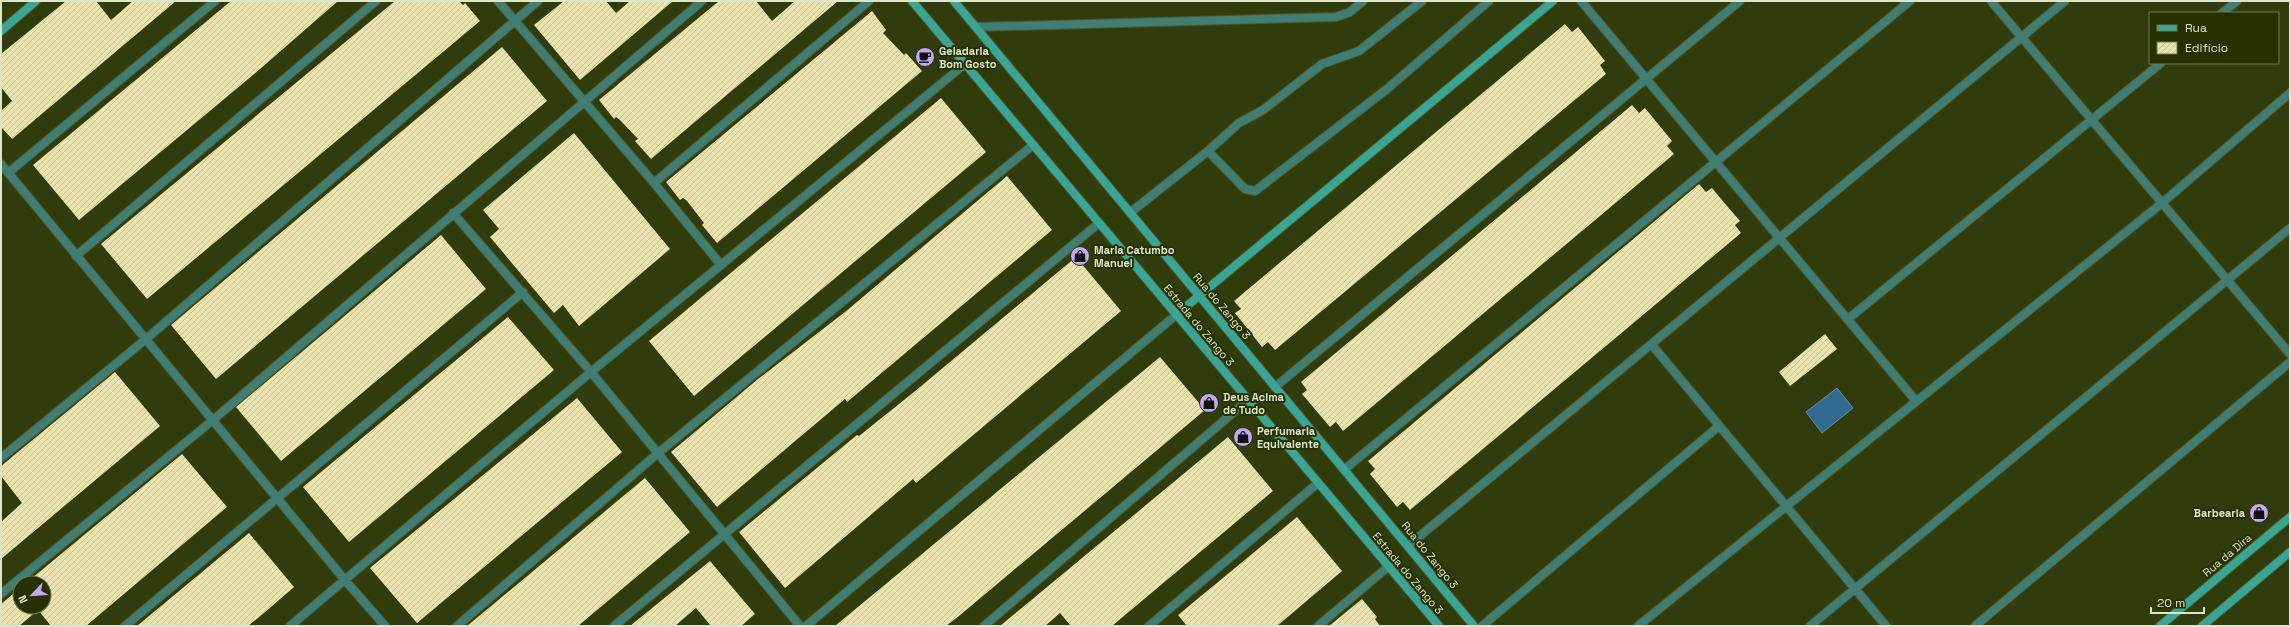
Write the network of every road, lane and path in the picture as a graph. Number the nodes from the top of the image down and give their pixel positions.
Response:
1 (36, 1) edge
2 (216, 1) edge
3 (376, 1) edge
4 (498, 1) edge
5 (538, 1) edge
6 (702, 1) edge
7 (869, 1) edge
8 (912, 1) edge
9 (954, 1) edge
10 (1363, 1) edge
11 (1422, 1) edge
12 (1489, 1) edge
13 (1553, 1) edge
14 (1581, 1) edge
15 (1740, 1) edge
16 (1910, 1) edge
17 (1991, 1) edge
18 (2065, 1) edge
19 (2236, 1) edge
20 (2223, 12) edge
21 (514, 20) junction
22 (976, 27) junction
23 (1, 31) edge
24 (2021, 36) junction
25 (965, 64) junction
26 (2160, 64) edge
27 (1647, 80) junction
28 (2290, 93) edge
29 (584, 102) junction
30 (2092, 120) junction
31 (1033, 145) junction
32 (1208, 151) junction
33 (1716, 162) junction
34 (1, 164) edge
35 (8, 173) junction
36 (654, 183) junction
37 (2162, 203) junction
38 (1131, 212) junction
39 (453, 213) junction
40 (1099, 223) junction
41 (2290, 228) edge
42 (1780, 238) junction
43 (76, 256) junction
44 (721, 265) junction
45 (2228, 280) junction
46 (523, 292) junction
47 (1199, 296) junction
48 (1176, 315) junction
49 (1848, 319) junction
50 (146, 339) junction
51 (1652, 345) junction
52 (2290, 354) edge
53 (2290, 362) edge
54 (591, 372) junction
55 (1275, 387) junction
56 (1248, 400) junction
57 (1916, 401) junction
58 (213, 420) junction
59 (1719, 426) junction
60 (657, 454) junction
61 (1, 458) edge
62 (1345, 469) junction
63 (1318, 482) junction
64 (278, 498) junction
65 (1786, 506) junction
66 (2290, 517) edge
67 (724, 533) junction
68 (1409, 546) junction
69 (2290, 552) edge
70 (1389, 566) junction
71 (344, 579) junction
72 (1856, 590) junction
73 (1, 594) edge
74 (125, 626) edge
75 (290, 626) edge
76 (385, 626) edge
77 (457, 626) edge
78 (614, 626) edge
79 (800, 626) edge
80 (806, 626) edge
81 (984, 626) edge
82 (1149, 626) edge
83 (1318, 626) edge
84 (1438, 626) edge
85 (1474, 626) edge
86 (1482, 626) edge
87 (1638, 626) edge
88 (1810, 626) edge
89 (1886, 626) edge
90 (1975, 626) edge
91 (2160, 626) edge
92 (2202, 626) edge

1 - 23 street
2 - 35 street
3 - 43 street
4 - 21 street
5 - 21 street
6 - 29 street
7 - 36 street
8 - 25 street, Estrada do Zango 3
9 - 22 street, Rua do Zango 3
10 - 22 street
11 - 32 street
12 - 32 street
13 - 47 street
14 - 27 street
15 - 27 street
16 - 33 street
17 - 24 street
18 - 24 street
19 - 20 street
21 - 29 street
21 - 50 street
22 - 38 street, Rua do Zango 3
24 - 30 street
24 - 42 street
25 - 31 street, Estrada do Zango 3
25 - 44 street
26 - 30 street
27 - 33 street
27 - 55 street
28 - 37 street
29 - 36 street
29 - 39 street
30 - 37 street
30 - 49 street
31 - 40 street, Estrada do Zango 3
31 - 60 street
32 - 38 street
33 - 42 street
33 - 62 street
34 - 35 street
35 - 43 street
36 - 44 street
37 - 45 street
37 - 57 street
38 - 47 street, Rua do Zango 3
39 - 46 street
39 - 58 street
40 - 48 street, Estrada do Zango 3
40 - 67 street
41 - 45 street
42 - 49 street
42 - 51 street
43 - 50 street
44 - 54 street
45 - 52 street
45 - 72 street
46 - 54 street
46 - 64 street
47 - 48 street
47 - 55 street, Rua do Zango 3
48 - 56 street, Estrada do Zango 3
48 - 80 street
49 - 57 street
50 - 58 street
50 - 61 street
51 - 59 street
51 - 68 street
53 - 90 street
54 - 60 street
54 - 71 street
55 - 62 street, Rua do Zango 3
56 - 63 street, Estrada do Zango 3
56 - 81 street
57 - 65 street
58 - 64 street
58 - 73 street
59 - 65 street
59 - 86 street
60 - 67 street
60 - 77 street
62 - 68 street, Rua do Zango 3
63 - 70 street, Estrada do Zango 3
63 - 82 street
64 - 71 street
64 - 74 street
65 - 72 street
65 - 87 street
66 - 91 street, Rua da Dira
67 - 78 street
67 - 79 street
68 - 85 street, Rua do Zango 3
69 - 92 street
70 - 83 street
70 - 84 street, Estrada do Zango 3
71 - 75 street
71 - 76 street
72 - 88 street
72 - 89 street

